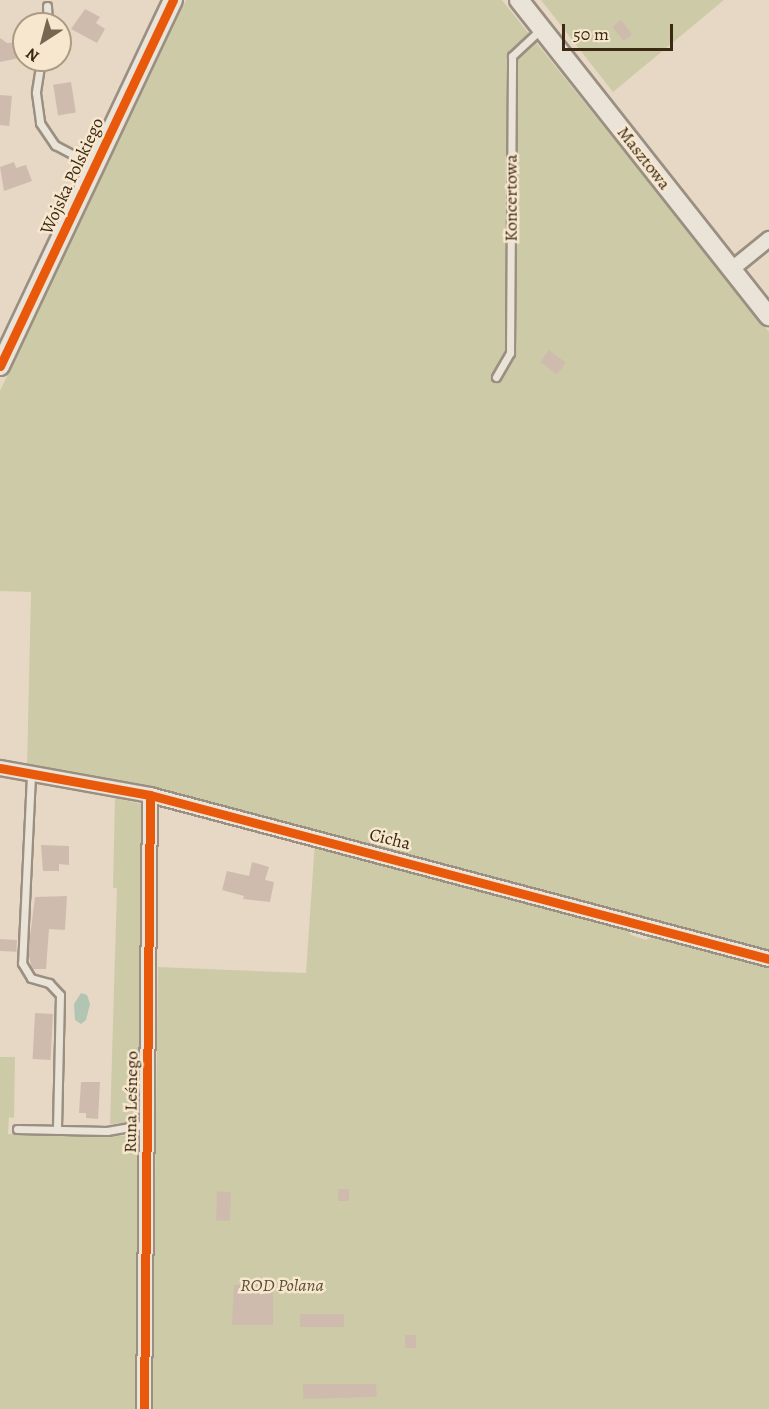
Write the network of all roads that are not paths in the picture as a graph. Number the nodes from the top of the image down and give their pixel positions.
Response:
1 (173, 0) edge
2 (519, 0) edge
3 (47, 6) dead end
4 (47, 12) edge
5 (542, 28) junction
6 (40, 72) edge
7 (95, 166) junction
8 (769, 239) edge
9 (732, 269) junction
10 (769, 316) edge
11 (0, 366) edge
12 (496, 377) dead end
13 (0, 768) edge
14 (31, 775) junction
15 (150, 795) junction
16 (769, 959) edge
17 (147, 1124) junction
18 (17, 1129) dead end
19 (57, 1130) junction
20 (144, 1409) edge

1 - 7 street, Wojska Polskiego
2 - 5 street, Masztowa
3 - 4 lane
5 - 9 street, Masztowa
5 - 12 lane, Koncertowa
6 - 7 lane
7 - 11 street, Wojska Polskiego
8 - 9 street
9 - 10 street, Masztowa
13 - 14 street, Cicha
14 - 15 street, Cicha
14 - 19 lane
15 - 16 street, Cicha
15 - 17 street, Runa Leśnego
17 - 19 lane
17 - 20 street, Runa Leśnego
18 - 19 lane

